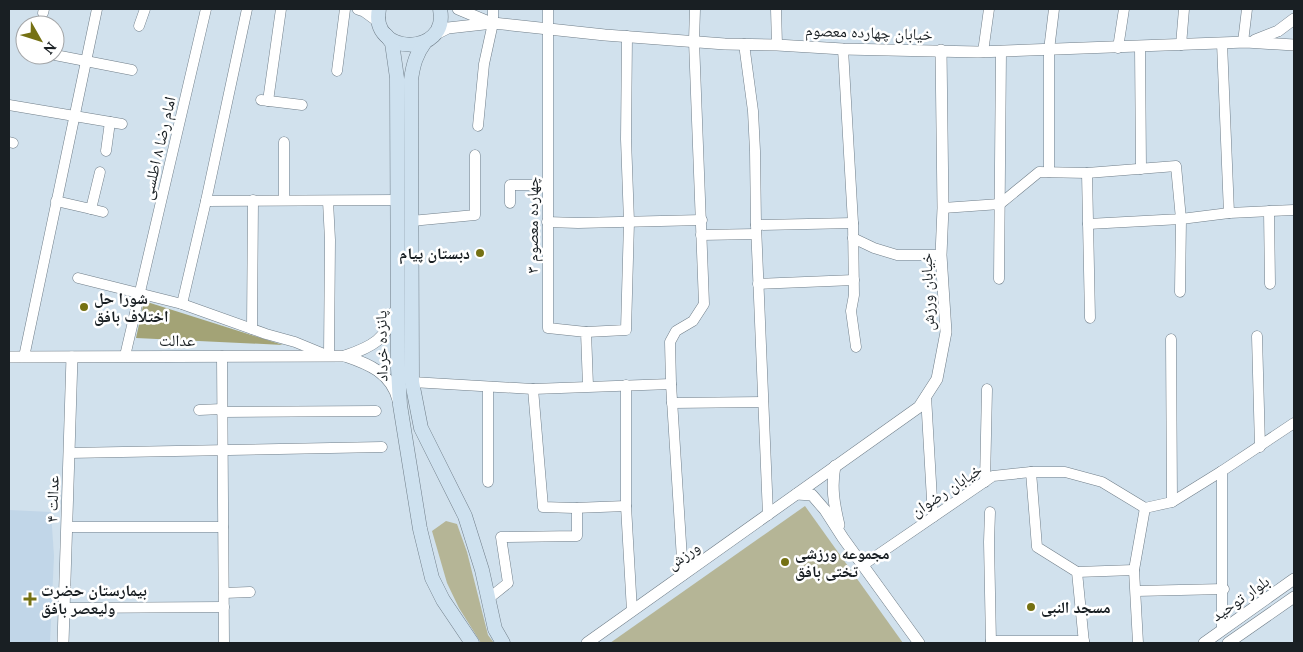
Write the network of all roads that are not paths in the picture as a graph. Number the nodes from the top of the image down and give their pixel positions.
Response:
1 (97, 9) edge
2 (145, 9) edge
3 (206, 9) edge
4 (247, 9) edge
5 (281, 9) edge
6 (345, 9) edge
7 (358, 9) edge
8 (440, 9) edge
9 (458, 9) edge
10 (493, 9) edge
11 (548, 9) edge
12 (695, 9) edge
13 (776, 9) edge
14 (990, 9) edge
15 (1054, 9) edge
16 (1124, 9) edge
17 (1184, 9) edge
18 (1247, 9) edge
19 (379, 15) edge
20 (1294, 19) edge
21 (492, 23) junction
22 (139, 26) dead end
23 (547, 28) junction
24 (386, 35) junction
25 (627, 36) junction
26 (429, 39) junction
27 (694, 41) junction
28 (1245, 42) junction
29 (1222, 43) junction
30 (744, 44) junction
31 (777, 45) junction
32 (1181, 45) junction
33 (1294, 45) edge
34 (1140, 47) junction
35 (1118, 48) junction
36 (843, 49) junction
37 (941, 50) junction
38 (1049, 50) junction
39 (1001, 51) junction
40 (984, 52) junction
41 (65, 57) edge
42 (86, 62) junction
43 (132, 70) dead end
44 (336, 71) dead end
45 (9, 105) edge
46 (302, 105) dead end
47 (74, 116) junction
48 (110, 122) junction
49 (122, 124) dead end
50 (478, 126) dead end
51 (284, 142) dead end
52 (106, 152) dead end
53 (475, 155) dead end
54 (1141, 169) junction
55 (100, 172) dead end
56 (1049, 172) junction
57 (1087, 173) junction
58 (547, 185) junction
59 (253, 200) junction
60 (284, 200) junction
61 (397, 200) junction
62 (56, 201) junction
63 (206, 201) junction
64 (328, 201) junction
65 (510, 203) dead end
66 (1000, 204) junction
67 (943, 208) junction
68 (91, 209) junction
69 (1294, 210) edge
70 (1270, 211) junction
71 (103, 212) dead end
72 (1229, 213) junction
73 (1181, 219) junction
74 (702, 220) junction
75 (411, 221) junction
76 (547, 222) junction
77 (629, 222) junction
78 (854, 223) junction
79 (1088, 224) junction
80 (756, 229) junction
81 (702, 235) junction
82 (853, 238) junction
83 (941, 255) junction
84 (78, 278) dead end
85 (999, 279) dead end
86 (854, 280) junction
87 (758, 284) junction
88 (1270, 284) dead end
89 (1180, 292) dead end
90 (139, 294) junction
91 (398, 301) junction
92 (182, 304) junction
93 (1090, 318) dead end
94 (252, 328) junction
95 (586, 332) junction
96 (1257, 336) dead end
97 (1171, 339) dead end
98 (856, 347) dead end
99 (125, 356) junction
100 (222, 356) junction
101 (329, 356) junction
102 (345, 356) junction
103 (9, 357) edge
104 (24, 357) junction
105 (72, 357) junction
106 (412, 382) junction
107 (671, 384) junction
108 (626, 385) junction
109 (588, 386) junction
110 (488, 387) junction
111 (533, 389) junction
112 (987, 389) dead end
113 (926, 396) junction
114 (763, 402) junction
115 (672, 403) junction
116 (199, 410) dead end
117 (222, 410) junction
118 (376, 411) dead end
119 (403, 422) junction
120 (1294, 423) edge
121 (382, 446) dead end
122 (1260, 447) junction
123 (223, 450) junction
124 (69, 453) junction
125 (835, 466) junction
126 (1031, 472) junction
127 (1222, 472) junction
128 (488, 482) dead end
129 (985, 482) junction
130 (797, 494) junction
131 (1172, 502) junction
132 (626, 506) junction
133 (577, 508) junction
134 (1144, 508) junction
135 (990, 512) dead end
136 (768, 515) junction
137 (933, 517) junction
138 (67, 526) junction
139 (223, 527) junction
140 (843, 538) junction
141 (863, 565) junction
142 (1134, 570) junction
143 (1077, 572) junction
144 (683, 575) junction
145 (1294, 579) edge
146 (1224, 589) junction
147 (1136, 590) junction
148 (250, 592) dead end
149 (224, 593) junction
150 (1294, 597) edge
151 (488, 599) junction
152 (64, 608) junction
153 (224, 608) junction
154 (632, 611) junction
155 (1222, 630) junction
156 (991, 642) edge
157 (1084, 642) edge
158 (1233, 642) edge
159 (63, 643) edge
160 (224, 643) edge
161 (472, 643) edge
162 (503, 643) edge
163 (587, 643) edge
164 (919, 643) edge
165 (1138, 643) edge
166 (1204, 643) edge

1 - 42 street
2 - 22 street
3 - 90 street, امام رضا ۸ اطلسی
4 - 63 street
5 - 46 street
6 - 44 street
7 - 19 street
8 - 26 main road, پانزده خرداد
9 - 21 street
10 - 21 street
11 - 23 street, چهارده معصوم ۳
12 - 27 street
13 - 31 street
14 - 40 street
15 - 38 street
16 - 35 street
17 - 32 street
18 - 28 street
19 - 24 main road, پانزده خرداد
20 - 28 street
21 - 23 street, خیابان چهارده معصوم
21 - 26 street
21 - 50 street
23 - 25 street, خیابان چهارده معصوم
23 - 58 street, چهارده معصوم ۳
24 - 26 main road
24 - 61 main road, پانزده خرداد
25 - 27 street, خیابان چهارده معصوم
25 - 77 street
26 - 75 main road, پانزده خرداد
27 - 30 street, خیابان چهارده معصوم
27 - 74 street
28 - 29 street, خیابان چهارده معصوم
28 - 33 street
29 - 32 street, خیابان چهارده معصوم
29 - 72 street
30 - 31 street, خیابان چهارده معصوم
30 - 80 street
31 - 36 street, خیابان چهارده معصوم
32 - 34 street, خیابان چهارده معصوم
34 - 35 street, خیابان چهارده معصوم
34 - 54 street
35 - 38 street, خیابان چهارده معصوم
36 - 37 street, خیابان چهارده معصوم
36 - 78 street
37 - 40 street, خیابان چهارده معصوم
37 - 67 street, خیابان ورزش
38 - 39 street, خیابان چهارده معصوم
38 - 56 street
39 - 40 street, خیابان چهارده معصوم
39 - 66 street
41 - 42 street
42 - 43 street
42 - 47 street
45 - 47 street
47 - 48 street
47 - 62 street
48 - 49 street
48 - 52 street
51 - 60 street
53 - 75 street
54 - 57 street
54 - 73 street
55 - 68 street
56 - 57 street
56 - 66 street
57 - 79 street
58 - 65 street
58 - 76 street, چهارده معصوم ۳
59 - 60 street
59 - 63 street
59 - 94 street
60 - 64 street
61 - 64 street
61 - 91 main road, پانزده خرداد
62 - 68 street
62 - 104 street
63 - 92 street
64 - 101 street
66 - 67 street
66 - 85 street
67 - 83 street, خیابان ورزش
68 - 71 street
69 - 70 street
70 - 72 street
70 - 88 street
72 - 73 street
73 - 79 street
73 - 89 street
74 - 77 street
74 - 81 street
75 - 106 main road, پانزده خرداد
76 - 77 street
76 - 95 street, چهارده معصوم ۳
77 - 95 street
78 - 80 street
78 - 82 street
79 - 93 street
80 - 81 street
80 - 87 street
81 - 107 street
82 - 83 street
82 - 86 street
83 - 113 street, خیابان ورزش
84 - 90 street
86 - 87 street
86 - 98 street
87 - 114 street
90 - 92 street
90 - 99 street, امام رضا ۸ اطلسی
91 - 102 street, عدالت
91 - 119 main road, پانزده خرداد
92 - 94 street
94 - 101 street
95 - 109 street
96 - 122 street
97 - 131 street
99 - 100 street, عدالت
99 - 105 street, عدالت
100 - 101 street, عدالت
100 - 117 street
101 - 102 street, عدالت
102 - 119 street, عدالت
103 - 104 street, عدالت
104 - 105 street, عدالت
105 - 124 street, عدالت ۴
106 - 110 street
106 - 151 main road, پانزده خرداد
107 - 108 street
107 - 115 street
108 - 109 street
108 - 132 street
109 - 111 street
110 - 111 street
110 - 128 street
111 - 133 street
112 - 129 street
113 - 125 street, خیابان ورزش
113 - 137 street
114 - 115 street
114 - 136 street
115 - 144 street
116 - 117 street
117 - 118 street
117 - 123 street
119 - 161 main road, پانزده خرداد
120 - 122 street
121 - 123 street
122 - 127 street
123 - 124 street
123 - 139 street
124 - 138 street, عدالت ۴
125 - 130 street, خیابان ورزش
125 - 140 street
126 - 129 street, خیابان رضوان
126 - 134 street, خیابان رضوان
126 - 143 street
127 - 131 street
127 - 146 street
129 - 137 street, خیابان رضوان
130 - 136 street, ورزش
130 - 140 street
131 - 134 street
132 - 133 street
132 - 154 street
133 - 151 street
134 - 142 street
135 - 156 street
136 - 144 street, ورزش
137 - 141 street, خیابان رضوان
138 - 139 street
138 - 152 street, عدالت ۴
139 - 149 street
140 - 141 street
141 - 164 street
142 - 143 street
142 - 147 street
143 - 157 street
144 - 154 street, ورزش
145 - 155 street, بلوار توحید
146 - 147 street
146 - 155 street
147 - 165 street
148 - 149 street
149 - 153 street
150 - 158 street, بلوار توحید
151 - 162 main road, پانزده خرداد
152 - 153 street
152 - 159 street, عدالت ۴
153 - 160 street
154 - 163 street, ورزش
155 - 166 street, بلوار توحید
156 - 157 street

